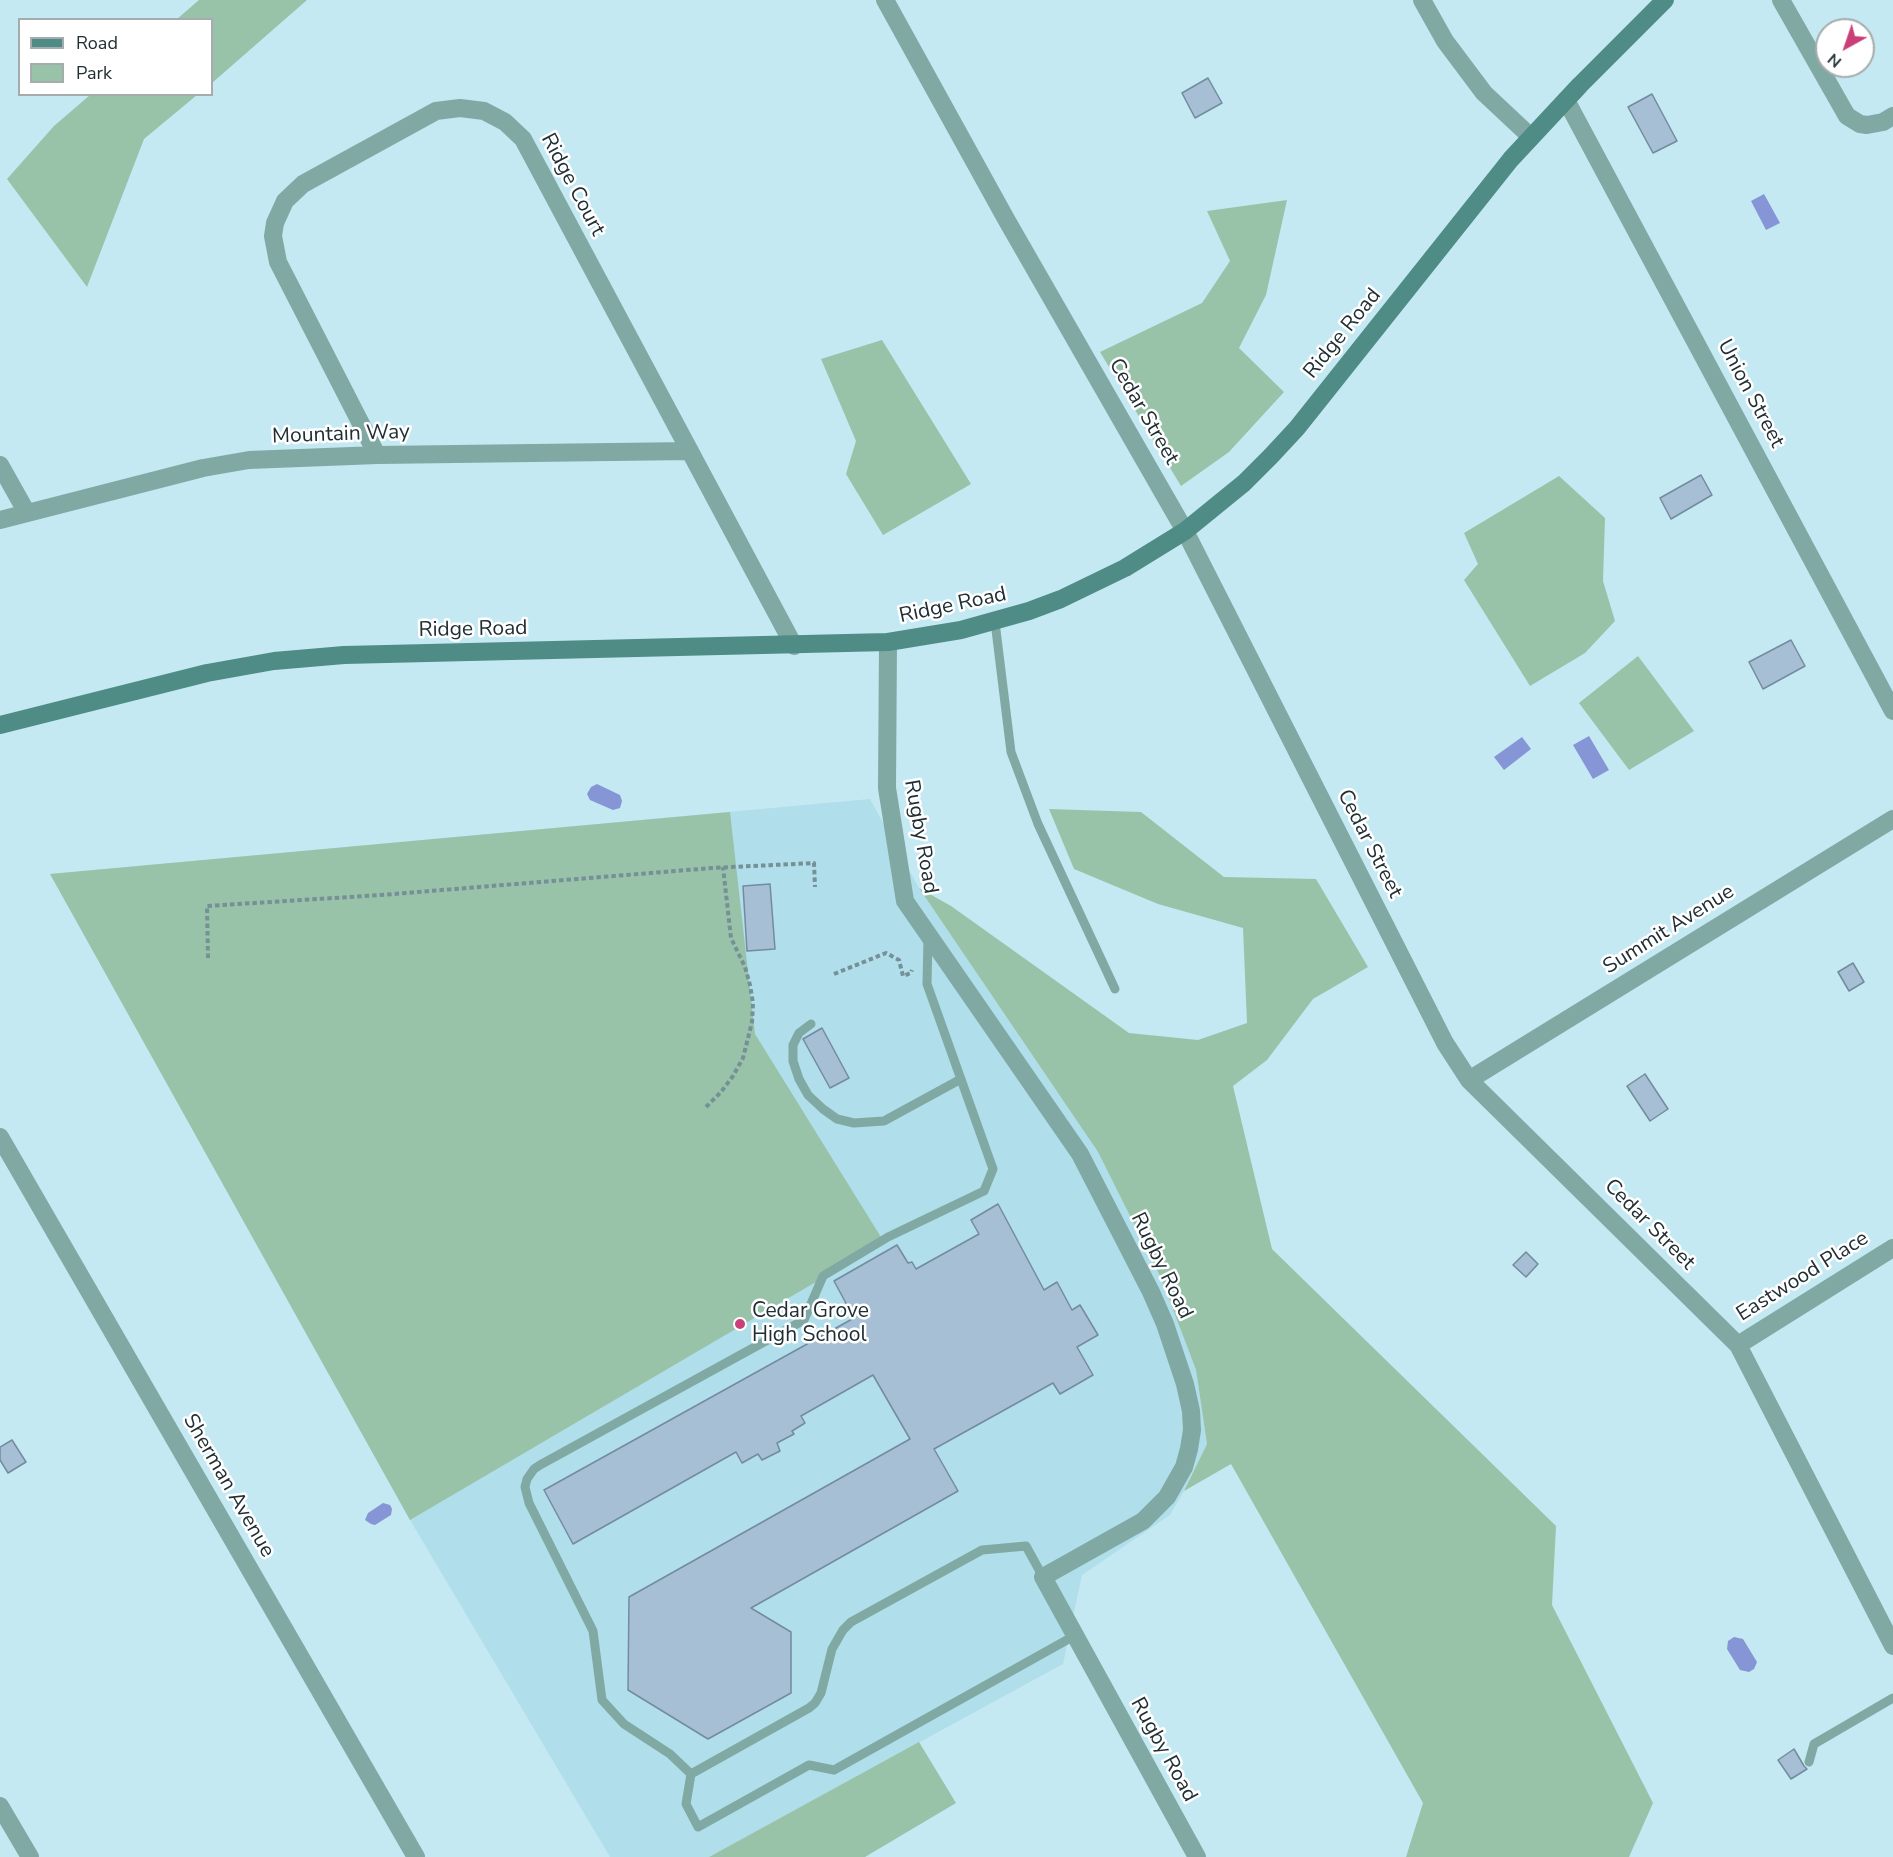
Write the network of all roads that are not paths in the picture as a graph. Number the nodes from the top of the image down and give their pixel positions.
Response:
1 (885, 0) edge
2 (1422, 0) edge
3 (1665, 0) edge
4 (1781, 0) edge
5 (1566, 100) junction
6 (1893, 116) edge
7 (1531, 137) junction
8 (690, 452) junction
9 (377, 455) junction
10 (0, 465) edge
11 (27, 513) junction
12 (0, 520) edge
13 (1185, 531) junction
14 (995, 622) junction
15 (888, 642) junction
16 (794, 645) junction
17 (1893, 711) edge
18 (0, 725) edge
19 (1893, 819) edge
20 (928, 933) junction
21 (1115, 989) dead end
22 (811, 1024) dead end
23 (961, 1080) junction
24 (1469, 1080) junction
25 (0, 1137) edge
26 (1893, 1248) edge
27 (1738, 1345) junction
28 (1043, 1577) junction
29 (1074, 1636) junction
30 (1893, 1646) edge
31 (1893, 1698) edge
32 (1809, 1762) dead end
33 (691, 1774) junction
34 (0, 1806) edge
35 (30, 1857) edge
36 (417, 1857) edge
37 (1197, 1857) edge

1 - 13 street, Cedar Street
2 - 7 street
3 - 5 main road, Ridge Road
4 - 6 street
5 - 7 main road, Ridge Road
5 - 17 street, Union Street
7 - 13 main road, Ridge Road
8 - 9 street, Mountain Way
8 - 9 street, Ridge Court
8 - 16 street, Ridge Court
9 - 11 street, Mountain Way
10 - 11 street
11 - 12 street, Mountain Way
13 - 14 main road, Ridge Road
13 - 24 street, Cedar Street
14 - 15 main road, Ridge Road
14 - 21 lane
15 - 16 main road, Ridge Road
15 - 20 street, Rugby Road
16 - 18 main road, Ridge Road
19 - 24 street, Summit Avenue
20 - 23 lane
20 - 28 street, Rugby Road
22 - 23 lane
23 - 33 lane
24 - 27 street, Cedar Street
25 - 36 street, Sherman Avenue
26 - 27 street, Eastwood Place
27 - 30 street, Cedar Street
28 - 29 street, Rugby Road
28 - 33 lane
29 - 33 lane
29 - 37 street, Rugby Road
31 - 32 lane
34 - 35 street

